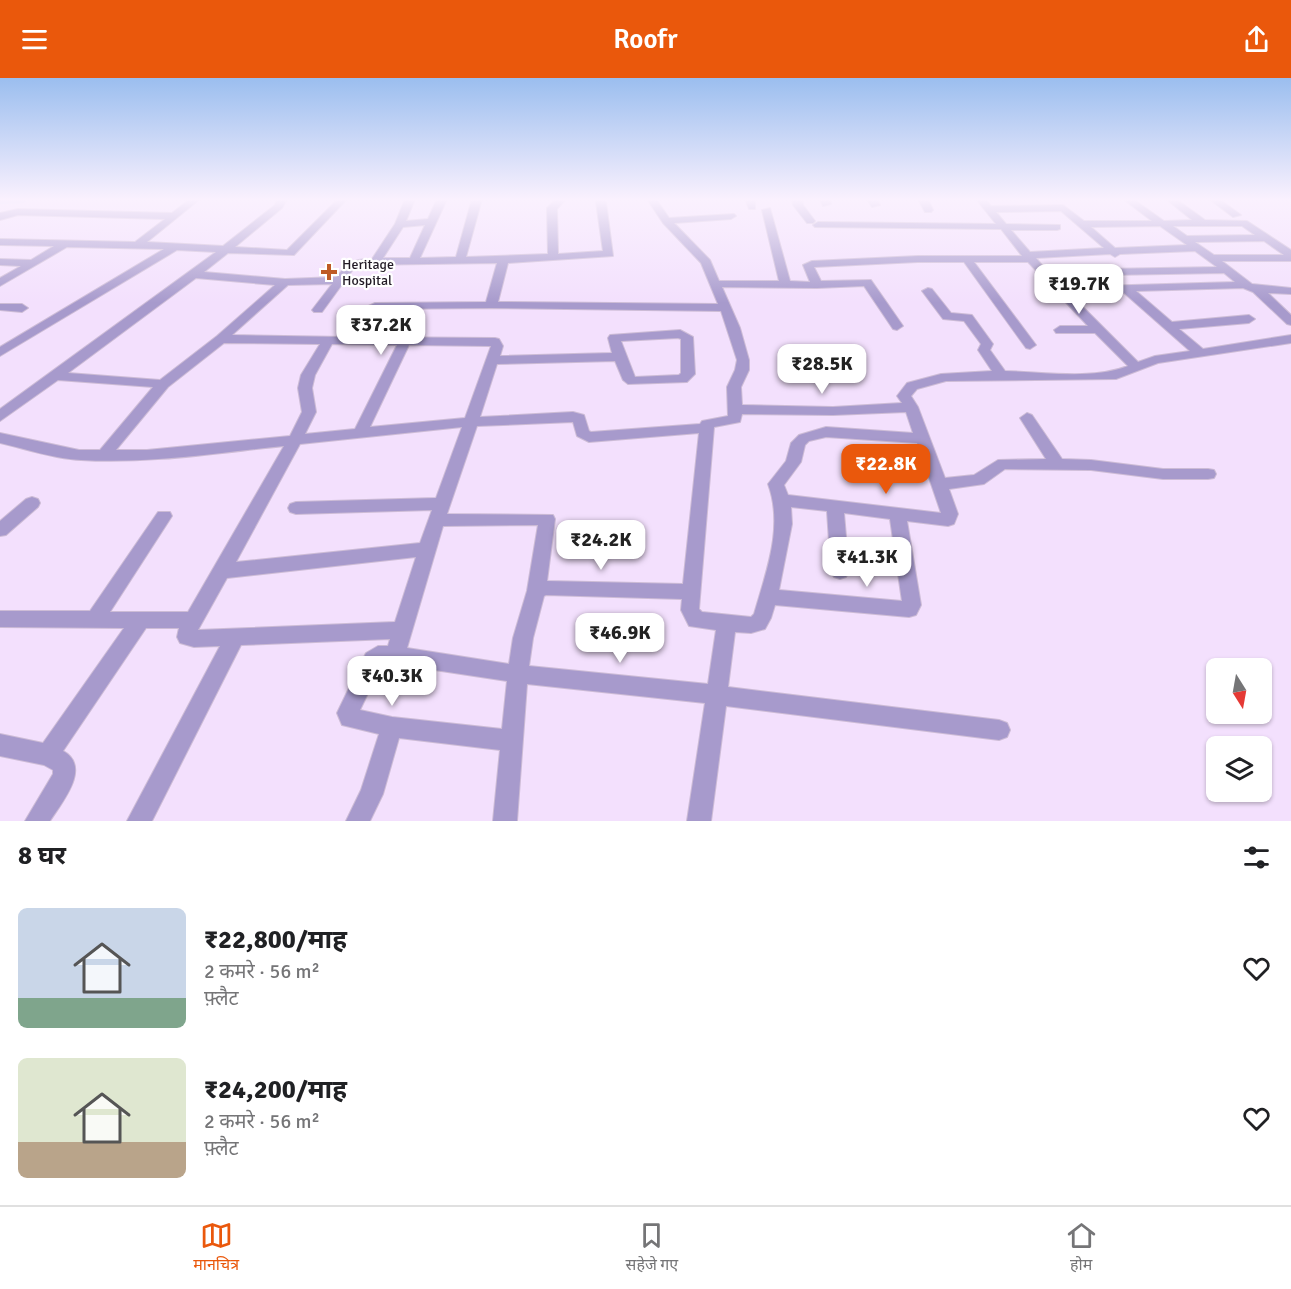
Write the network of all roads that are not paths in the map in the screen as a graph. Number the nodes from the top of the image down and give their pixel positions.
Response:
1 (152, 234) edge
2 (245, 234) edge
3 (309, 234) edge
4 (394, 234) edge
5 (426, 234) edge
6 (467, 234) edge
7 (553, 234) edge
8 (606, 234) edge
9 (678, 234) edge
10 (773, 234) edge
11 (1009, 234) edge
12 (1092, 234) edge
13 (1175, 234) edge
14 (1260, 234) edge
15 (1266, 238) junction
16 (1183, 239) junction
17 (0, 242) edge
18 (1276, 244) junction
19 (63, 245) junction
20 (137, 245) junction
21 (1291, 245) edge
22 (175, 247) junction
23 (1196, 248) junction
24 (225, 250) junction
25 (1113, 251) junction
26 (1291, 256) edge
27 (1028, 257) junction
28 (553, 258) junction
29 (966, 258) junction
30 (1212, 258) junction
31 (503, 260) junction
32 (460, 261) junction
33 (0, 262) edge
34 (375, 262) junction
35 (413, 262) junction
36 (33, 263) junction
37 (1227, 270) junction
38 (1134, 271) junction
39 (1042, 273) junction
40 (194, 275) junction
41 (339, 280) junction
42 (285, 282) junction
43 (0, 283) edge
44 (715, 284) junction
45 (785, 285) junction
46 (817, 285) junction
47 (1245, 285) junction
48 (1127, 289) junction
49 (1257, 289) junction
50 (1059, 290) junction
51 (928, 291) dead end
52 (1291, 291) edge
53 (491, 305) junction
54 (0, 307) edge
55 (22, 308) dead end
56 (725, 309) junction
57 (318, 310) dead end
58 (1249, 318) dead end
59 (1291, 321) edge
60 (897, 326) dead end
61 (1167, 326) junction
62 (1060, 330) dead end
63 (1099, 330) junction
64 (221, 339) junction
65 (1291, 339) edge
66 (349, 340) junction
67 (405, 340) junction
68 (328, 341) junction
69 (1030, 345) dead end
70 (0, 352) edge
71 (1201, 354) junction
72 (620, 357) junction
73 (492, 360) junction
74 (1135, 366) junction
75 (57, 376) junction
76 (1002, 376) junction
77 (163, 384) junction
78 (910, 407) junction
79 (735, 409) junction
80 (0, 416) edge
81 (1027, 418) dead end
82 (470, 422) junction
83 (707, 428) junction
84 (360, 433) junction
85 (0, 438) edge
86 (922, 438) junction
87 (295, 441) junction
88 (103, 456) junction
89 (1058, 465) junction
90 (1208, 474) dead end
91 (939, 484) junction
92 (782, 500) junction
93 (32, 503) dead end
94 (835, 506) junction
95 (296, 508) dead end
96 (439, 512) junction
97 (897, 514) junction
98 (164, 516) dead end
99 (0, 530) edge
100 (427, 549) junction
101 (222, 571) junction
102 (840, 572) dead end
103 (536, 591) junction
104 (692, 592) junction
105 (768, 597) junction
106 (0, 619) edge
107 (95, 619) junction
108 (141, 619) junction
109 (194, 620) junction
110 (726, 624) junction
111 (403, 630) junction
112 (235, 637) junction
113 (395, 655) junction
114 (518, 674) junction
115 (717, 695) junction
116 (392, 727) junction
117 (999, 730) dead end
118 (512, 741) junction
119 (0, 745) edge
120 (48, 755) junction
121 (37, 821) edge
122 (139, 821) edge
123 (358, 821) edge
124 (505, 821) edge
125 (699, 821) edge

1 - 20 street
2 - 24 street
3 - 24 street
4 - 34 street
5 - 35 street
6 - 32 street
7 - 28 street
8 - 28 street
9 - 44 street
10 - 45 street
11 - 27 street
12 - 25 street
13 - 16 street
14 - 15 street
15 - 16 street
15 - 18 street
16 - 23 street
17 - 19 street
18 - 21 street
18 - 26 street
19 - 20 street
19 - 36 street
20 - 22 street
22 - 24 street
22 - 70 street
23 - 25 street
23 - 30 street
24 - 40 street
25 - 27 street
25 - 38 street
26 - 30 street
27 - 29 street
27 - 39 street
28 - 31 street
29 - 46 street
29 - 69 street
30 - 37 street
31 - 32 street
31 - 53 street
32 - 35 street
33 - 36 street
34 - 35 street
34 - 41 street
36 - 43 street
37 - 38 street
37 - 47 street
38 - 39 street
39 - 50 street
40 - 42 street
40 - 75 street
41 - 42 street
41 - 57 street
42 - 64 street
44 - 45 street
44 - 56 street
45 - 46 street
46 - 60 street
47 - 48 street
47 - 49 street
48 - 50 street
48 - 61 street
49 - 52 street
49 - 59 street
50 - 63 street
51 - 76 street
53 - 56 street
53 - 66 street
54 - 55 street
56 - 79 street
58 - 61 street
61 - 71 street
62 - 63 street
63 - 74 street
64 - 68 street
64 - 77 street
65 - 71 street
66 - 67 street
66 - 68 street
67 - 73 street
67 - 84 street
68 - 87 street
71 - 74 street
72 - 72 street
72 - 73 street
73 - 82 street
74 - 76 street
75 - 77 street
75 - 80 street
76 - 78 street
77 - 88 street
78 - 79 street
78 - 86 street
79 - 83 street
81 - 89 street
82 - 83 street
82 - 84 street
82 - 96 street
83 - 104 street
84 - 87 street
85 - 88 street
86 - 91 street
86 - 92 street
87 - 88 street
87 - 101 street
89 - 90 street
89 - 91 street
91 - 97 street
92 - 94 street
92 - 105 street
93 - 99 street
94 - 97 street
94 - 102 street
95 - 96 street
96 - 100 street
96 - 103 street
97 - 105 street
98 - 107 street
100 - 101 street
100 - 111 street
101 - 109 street
103 - 104 street
103 - 114 street
104 - 110 street
105 - 110 street
106 - 107 street
107 - 108 street
108 - 109 street
108 - 120 street
109 - 112 street
110 - 115 street
111 - 112 street
111 - 113 street
112 - 122 street
113 - 114 street
113 - 116 street
114 - 115 street
114 - 118 street
115 - 117 street
115 - 125 street
116 - 118 street
116 - 123 street
118 - 124 street
119 - 120 street
120 - 121 street

